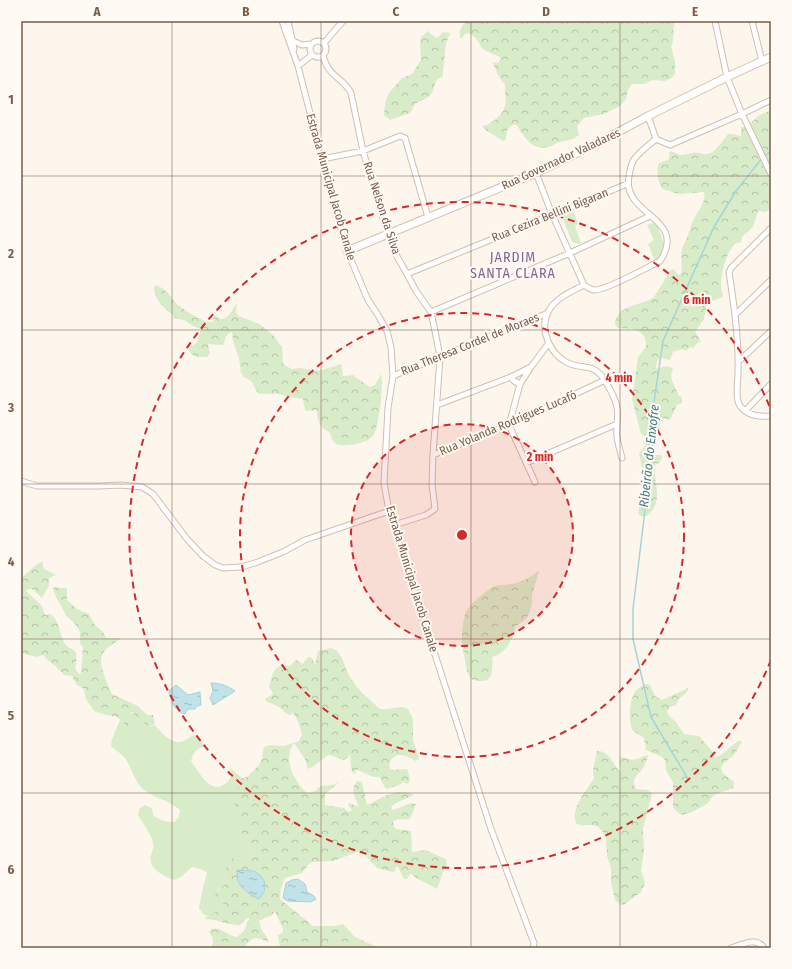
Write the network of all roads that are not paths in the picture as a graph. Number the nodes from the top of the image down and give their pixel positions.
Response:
1 (282, 21) edge
2 (288, 21) edge
3 (343, 21) edge
4 (715, 21) edge
5 (752, 21) edge
6 (293, 41) junction
7 (324, 43) junction
8 (311, 44) junction
9 (312, 55) junction
10 (323, 56) junction
11 (771, 57) edge
12 (762, 61) junction
13 (298, 66) junction
14 (727, 77) junction
15 (771, 100) edge
16 (742, 114) junction
17 (648, 116) junction
18 (656, 139) junction
19 (363, 151) junction
20 (322, 159) junction
21 (536, 174) junction
22 (771, 174) edge
23 (627, 184) junction
24 (552, 214) junction
25 (650, 216) junction
26 (428, 217) junction
27 (771, 228) edge
28 (388, 235) junction
29 (347, 251) junction
30 (570, 253) junction
31 (407, 274) junction
32 (771, 280) edge
33 (584, 285) junction
34 (430, 312) junction
35 (548, 313) junction
36 (735, 315) junction
37 (771, 331) edge
38 (548, 344) junction
39 (440, 357) junction
40 (738, 361) junction
41 (530, 368) junction
42 (393, 376) junction
43 (511, 376) junction
44 (604, 380) junction
45 (520, 384) junction
46 (771, 384) edge
47 (437, 405) junction
48 (745, 411) junction
49 (770, 417) edge
50 (617, 424) junction
51 (509, 425) junction
52 (433, 455) junction
53 (622, 458) dead end
54 (526, 463) junction
55 (21, 481) edge
56 (535, 482) dead end
57 (389, 511) junction
58 (394, 525) junction
59 (533, 948) edge
60 (731, 948) edge
61 (764, 948) edge

1 - 13 street, Estrada Municipal Jacob Canale
2 - 6 street
3 - 7 street
4 - 14 street
5 - 12 street
6 - 8 street
6 - 13 street
7 - 8 street
7 - 10 street
8 - 9 street
9 - 10 street
9 - 13 street
10 - 19 street, Rua Nelson da Silva
11 - 12 street, Rua Governador Valadares
12 - 14 street, Rua Governador Valadares
13 - 20 street, Estrada Municipal Jacob Canale
14 - 16 street
14 - 17 street, Rua Governador Valadares
15 - 16 street
16 - 18 street
16 - 22 street
17 - 18 street
17 - 21 street, Rua Governador Valadares
18 - 23 street
19 - 20 street
19 - 26 street
19 - 28 street, Rua Nelson da Silva
20 - 29 street, Estrada Municipal Jacob Canale
21 - 24 street
21 - 26 street, Rua Governador Valadares
23 - 24 street, Rua Cezira Bellini Bigaran
23 - 25 street
24 - 30 street
24 - 31 street, Rua Cezira Bellini Bigaran
25 - 30 street
25 - 33 street
26 - 28 street, Rua Governador Valadares
27 - 36 street
28 - 29 street, Rua Governador Valadares
28 - 31 street, Rua Nelson da Silva
29 - 42 street, Estrada Municipal Jacob Canale
30 - 33 street
30 - 34 street
31 - 34 street, Rua Nelson da Silva
32 - 36 street
33 - 35 street
34 - 39 street, Rua Nelson da Silva
35 - 38 street
35 - 39 street, Rua Theresa Cordel de Moraes
36 - 40 street
37 - 40 street
38 - 41 street
38 - 44 street
39 - 42 street, Rua Theresa Cordel de Moraes
39 - 47 street, Rua Nelson da Silva
40 - 48 street
41 - 43 street
41 - 45 street
42 - 57 street, Estrada Municipal Jacob Canale
43 - 45 street
43 - 47 street
44 - 50 street
44 - 51 street, Rua Yolanda Rodrigues Lucafó
45 - 51 street
46 - 48 street
47 - 52 street, Rua Nelson da Silva
48 - 49 street
50 - 53 street
50 - 54 street
51 - 52 street, Rua Yolanda Rodrigues Lucafó
51 - 54 street
52 - 58 street, Rua Nelson da Silva
54 - 56 street
55 - 57 street
57 - 58 street, Estrada Municipal Jacob Canale
58 - 59 street, Estrada Municipal Jacob Canale
60 - 61 street

